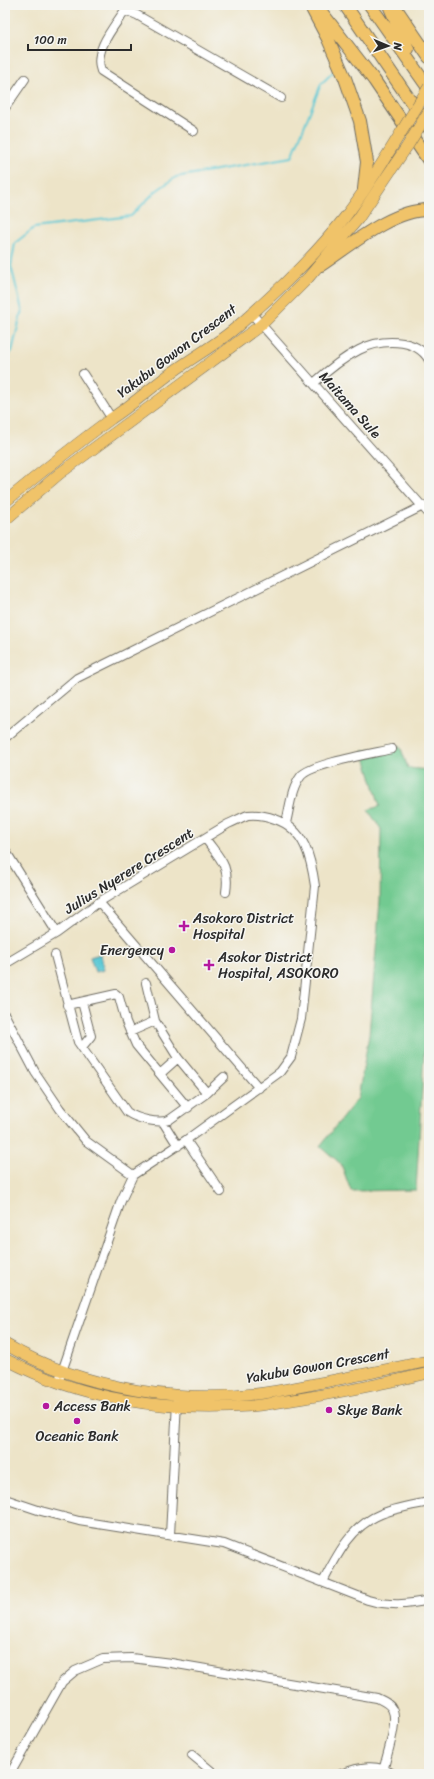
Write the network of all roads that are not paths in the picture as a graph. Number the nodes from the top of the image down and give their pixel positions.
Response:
1 (310, 5) edge
2 (316, 5) edge
3 (345, 5) edge
4 (370, 5) edge
5 (389, 5) edge
6 (394, 5) edge
7 (125, 7) edge
8 (429, 57) edge
9 (417, 70) junction
10 (25, 79) dead end
11 (429, 88) edge
12 (281, 98) dead end
13 (5, 108) edge
14 (429, 111) edge
15 (429, 128) edge
16 (194, 131) dead end
17 (429, 161) edge
18 (364, 190) junction
19 (429, 210) edge
20 (321, 265) junction
21 (252, 314) junction
22 (261, 325) junction
23 (429, 360) edge
24 (83, 374) dead end
25 (314, 383) junction
26 (112, 419) junction
27 (5, 502) edge
28 (423, 506) junction
29 (429, 514) edge
30 (7, 515) edge
31 (5, 738) edge
32 (392, 749) dead end
33 (286, 823) junction
34 (205, 838) junction
35 (5, 850) edge
36 (226, 892) dead end
37 (99, 902) junction
38 (57, 933) junction
39 (55, 955) dead end
40 (5, 964) edge
41 (146, 983) dead end
42 (82, 1002) junction
43 (67, 1005) junction
44 (5, 1015) edge
45 (155, 1021) junction
46 (130, 1032) junction
47 (82, 1047) junction
48 (178, 1058) junction
49 (160, 1074) junction
50 (224, 1077) dead end
51 (259, 1088) junction
52 (207, 1093) junction
53 (188, 1108) junction
54 (163, 1122) junction
55 (186, 1140) junction
56 (178, 1146) junction
57 (133, 1176) junction
58 (221, 1192) dead end
59 (5, 1344) edge
60 (5, 1359) edge
61 (429, 1361) edge
62 (62, 1371) junction
63 (429, 1373) edge
64 (58, 1383) junction
65 (178, 1395) junction
66 (177, 1408) junction
67 (5, 1499) edge
68 (429, 1502) edge
69 (170, 1535) junction
70 (323, 1582) junction
71 (429, 1600) edge
72 (192, 1755) dead end
73 (384, 1768) junction
74 (10, 1774) edge
75 (214, 1774) edge
76 (341, 1774) edge
77 (393, 1774) edge

1 - 18 highway
2 - 17 highway
3 - 15 highway
4 - 9 highway
5 - 9 highway
6 - 8 highway
7 - 12 street
7 - 16 street
9 - 11 highway
10 - 13 street
11 - 18 main road, Yakubu Gowon Crescent, bridge
14 - 20 main road, Yakubu Gowon Crescent, bridge
18 - 21 main road, Yakubu Gowon Crescent
19 - 20 highway
20 - 22 main road, Yakubu Gowon Crescent
21 - 22 street, Maitama Sule
21 - 26 main road, Yakubu Gowon Crescent
22 - 25 street, Maitama Sule
22 - 30 main road, Yakubu Gowon Crescent
23 - 25 street
24 - 26 street
25 - 28 street, Maitama Sule
26 - 27 main road, Yakubu Gowon Crescent
28 - 29 street, Maitama Sule
28 - 31 street
32 - 33 street
33 - 34 street, Julius Nyerere Crescent
33 - 51 street
34 - 36 street
34 - 37 street, Julius Nyerere Crescent
35 - 38 street
37 - 38 street, Julius Nyerere Crescent
37 - 51 street
38 - 40 street, Julius Nyerere Crescent
39 - 43 street
41 - 45 street
42 - 43 street
42 - 46 street
42 - 47 street
43 - 47 street
44 - 57 street
45 - 46 street
45 - 48 street
46 - 49 street
47 - 54 street
48 - 49 street
48 - 52 street
49 - 53 street
50 - 52 street
51 - 55 street
52 - 53 street
53 - 54 street
54 - 56 street
55 - 56 street
55 - 58 street
56 - 57 street
57 - 62 street
59 - 62 main road, Yakubu Gowon Crescent
60 - 64 main road, Yakubu Gowon Crescent
61 - 65 main road, Yakubu Gowon Crescent
62 - 64 street
62 - 65 main road, Yakubu Gowon Crescent
63 - 66 main road, Yakubu Gowon Crescent
64 - 66 main road, Yakubu Gowon Crescent
65 - 66 street
66 - 69 street
67 - 69 street
68 - 70 street
69 - 70 street
70 - 71 street
72 - 75 street
73 - 74 street
73 - 76 street
73 - 77 street

